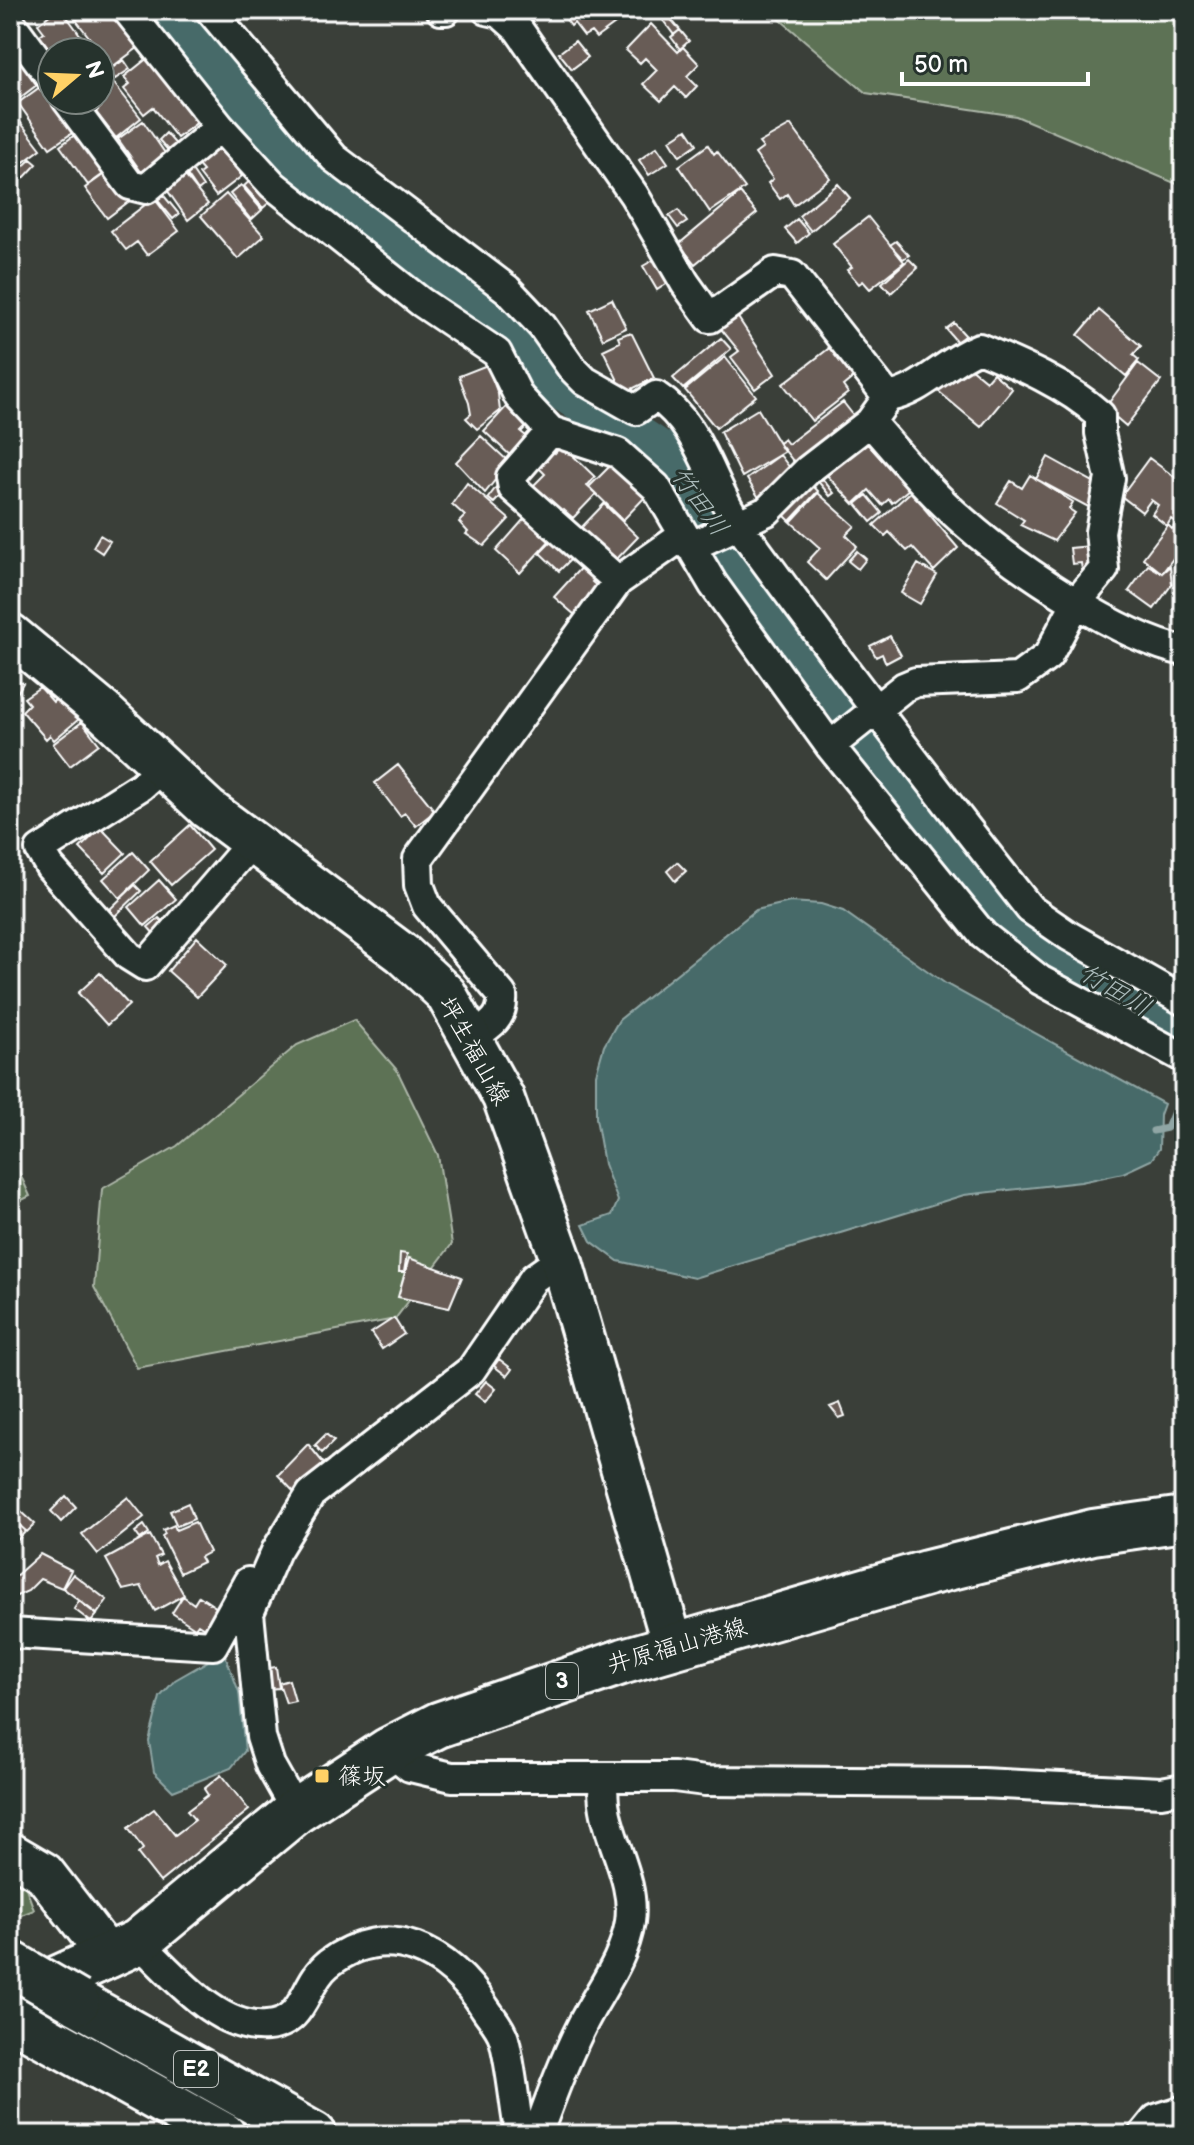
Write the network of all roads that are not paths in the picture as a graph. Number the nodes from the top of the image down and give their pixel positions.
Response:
1 (30, 10) edge
2 (127, 10) edge
3 (210, 10) edge
4 (487, 10) edge
5 (10, 22) edge
6 (36, 57) edge
7 (79, 116) edge
8 (220, 127) junction
9 (888, 397) junction
10 (635, 412) junction
11 (870, 422) junction
12 (551, 431) junction
13 (620, 450) junction
14 (734, 524) junction
15 (692, 541) junction
16 (618, 581) junction
17 (1076, 603) junction
18 (10, 634) edge
19 (1184, 651) edge
20 (875, 712) junction
21 (835, 742) junction
22 (163, 767) junction
23 (252, 842) junction
24 (1184, 1001) edge
25 (472, 1037) junction
26 (1184, 1058) edge
27 (561, 1259) junction
28 (1184, 1519) edge
29 (276, 1551) junction
30 (10, 1633) edge
31 (673, 1646) junction
32 (389, 1750) junction
33 (604, 1779) junction
34 (1184, 1788) edge
35 (296, 1811) junction
36 (10, 1853) edge
37 (123, 1949) junction
38 (10, 1963) edge
39 (18, 2015) edge
40 (1184, 2110) edge
41 (223, 2135) edge
42 (314, 2135) edge
43 (520, 2135) edge
44 (537, 2135) edge
45 (1143, 2135) edge

1 - 5 street
2 - 8 street
3 - 10 street
4 - 9 street
5 - 6 street
7 - 8 street
8 - 12 street
9 - 11 street
9 - 17 street
10 - 13 street
10 - 14 street
11 - 14 street
11 - 17 street
12 - 13 street
12 - 16 street
13 - 15 street
14 - 15 street
14 - 20 street
15 - 16 street
15 - 21 street
16 - 25 street
17 - 19 street
17 - 20 street
18 - 22 main road, 坪生福山線
20 - 21 street
20 - 24 street
21 - 26 street
22 - 23 main road, 坪生福山線
22 - 23 street
23 - 25 main road, 坪生福山線
25 - 27 main road, 坪生福山線
27 - 29 street
27 - 31 main road, 坪生福山線
28 - 31 main road, 井原福山港線 / 3
29 - 30 street
29 - 35 street
31 - 32 main road, 井原福山港線 / 3
32 - 33 street
32 - 35 main road, 井原福山港線 / 3
33 - 34 street
33 - 44 street
35 - 37 main road, 井原福山港線 / 3
36 - 37 main road
37 - 39 main road, 井原福山港線 / 3
37 - 43 street
38 - 42 main road, E2, bridge
39 - 41 main road, E2
40 - 45 street

